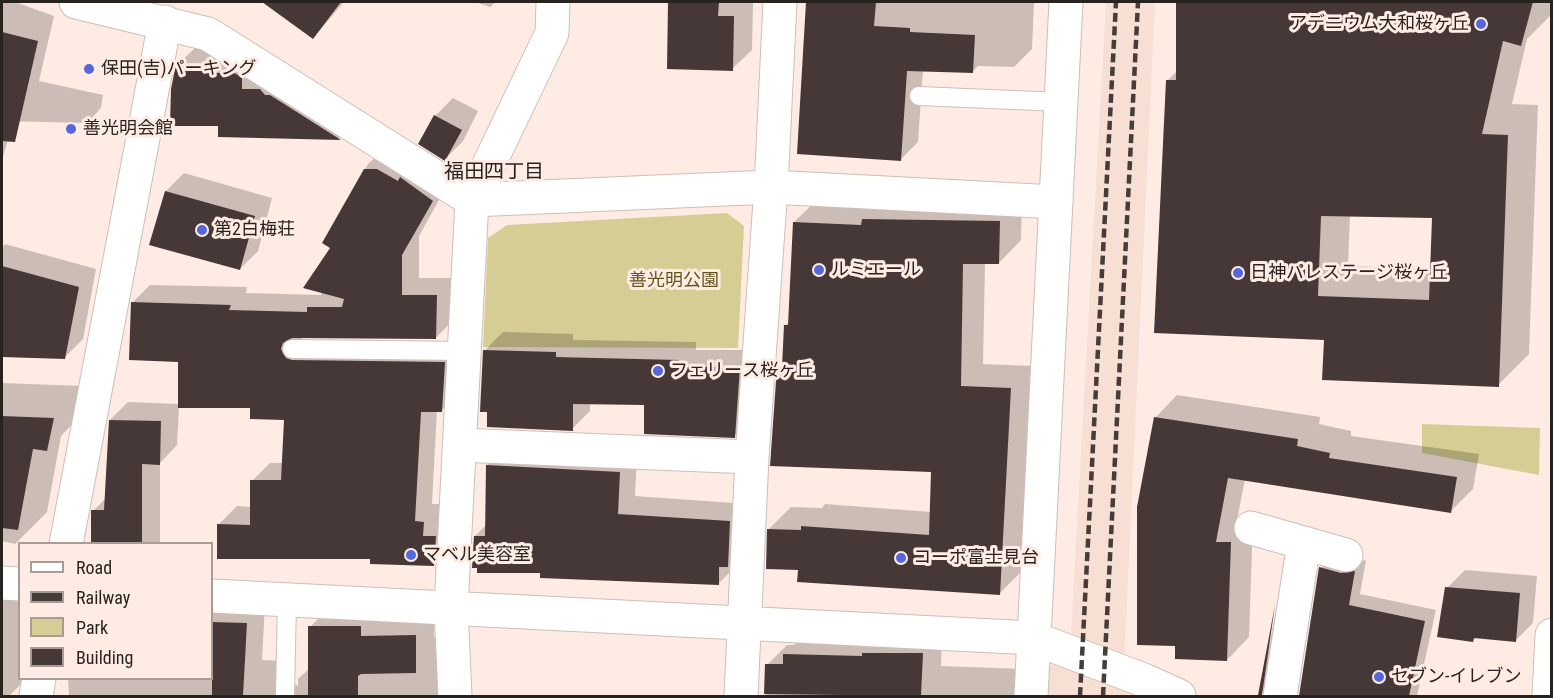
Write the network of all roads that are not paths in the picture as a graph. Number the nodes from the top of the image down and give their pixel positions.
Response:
1 (76, 2) edge
2 (553, 2) edge
3 (780, 2) edge
4 (1066, 2) edge
5 (165, 22) junction
6 (918, 96) dead end
7 (1061, 102) junction
8 (771, 187) junction
9 (472, 200) junction
10 (1056, 202) junction
11 (292, 348) dead end
12 (465, 351) junction
13 (460, 445) junction
14 (752, 457) junction
15 (1251, 528) dead end
16 (66, 542) edge
17 (1304, 543) junction
18 (1346, 555) dead end
19 (2, 584) edge
20 (18, 584) edge
21 (213, 596) edge
22 (287, 601) junction
23 (451, 608) junction
24 (744, 623) junction
25 (1551, 635) edge
26 (1033, 638) junction
27 (39, 680) edge
28 (1146, 689) edge
29 (36, 696) edge
30 (285, 696) edge
31 (455, 696) edge
32 (741, 696) edge
33 (1030, 696) edge
34 (1179, 696) edge
35 (1280, 696) edge
36 (1549, 696) edge

1 - 5 street
2 - 9 street
3 - 8 street
4 - 7 street
5 - 9 street
5 - 16 street
6 - 7 lane
7 - 10 street
8 - 9 street
8 - 10 street
8 - 14 street
9 - 12 street
10 - 26 street
11 - 12 lane
12 - 13 street
13 - 14 street
13 - 23 street
14 - 24 street
15 - 17 street
17 - 18 street
17 - 35 street
19 - 20 street
21 - 22 street
22 - 23 street
22 - 30 lane
23 - 24 street
23 - 31 street
24 - 26 street
24 - 32 street
25 - 36 street
26 - 28 street
26 - 33 street
27 - 29 street
28 - 34 street

